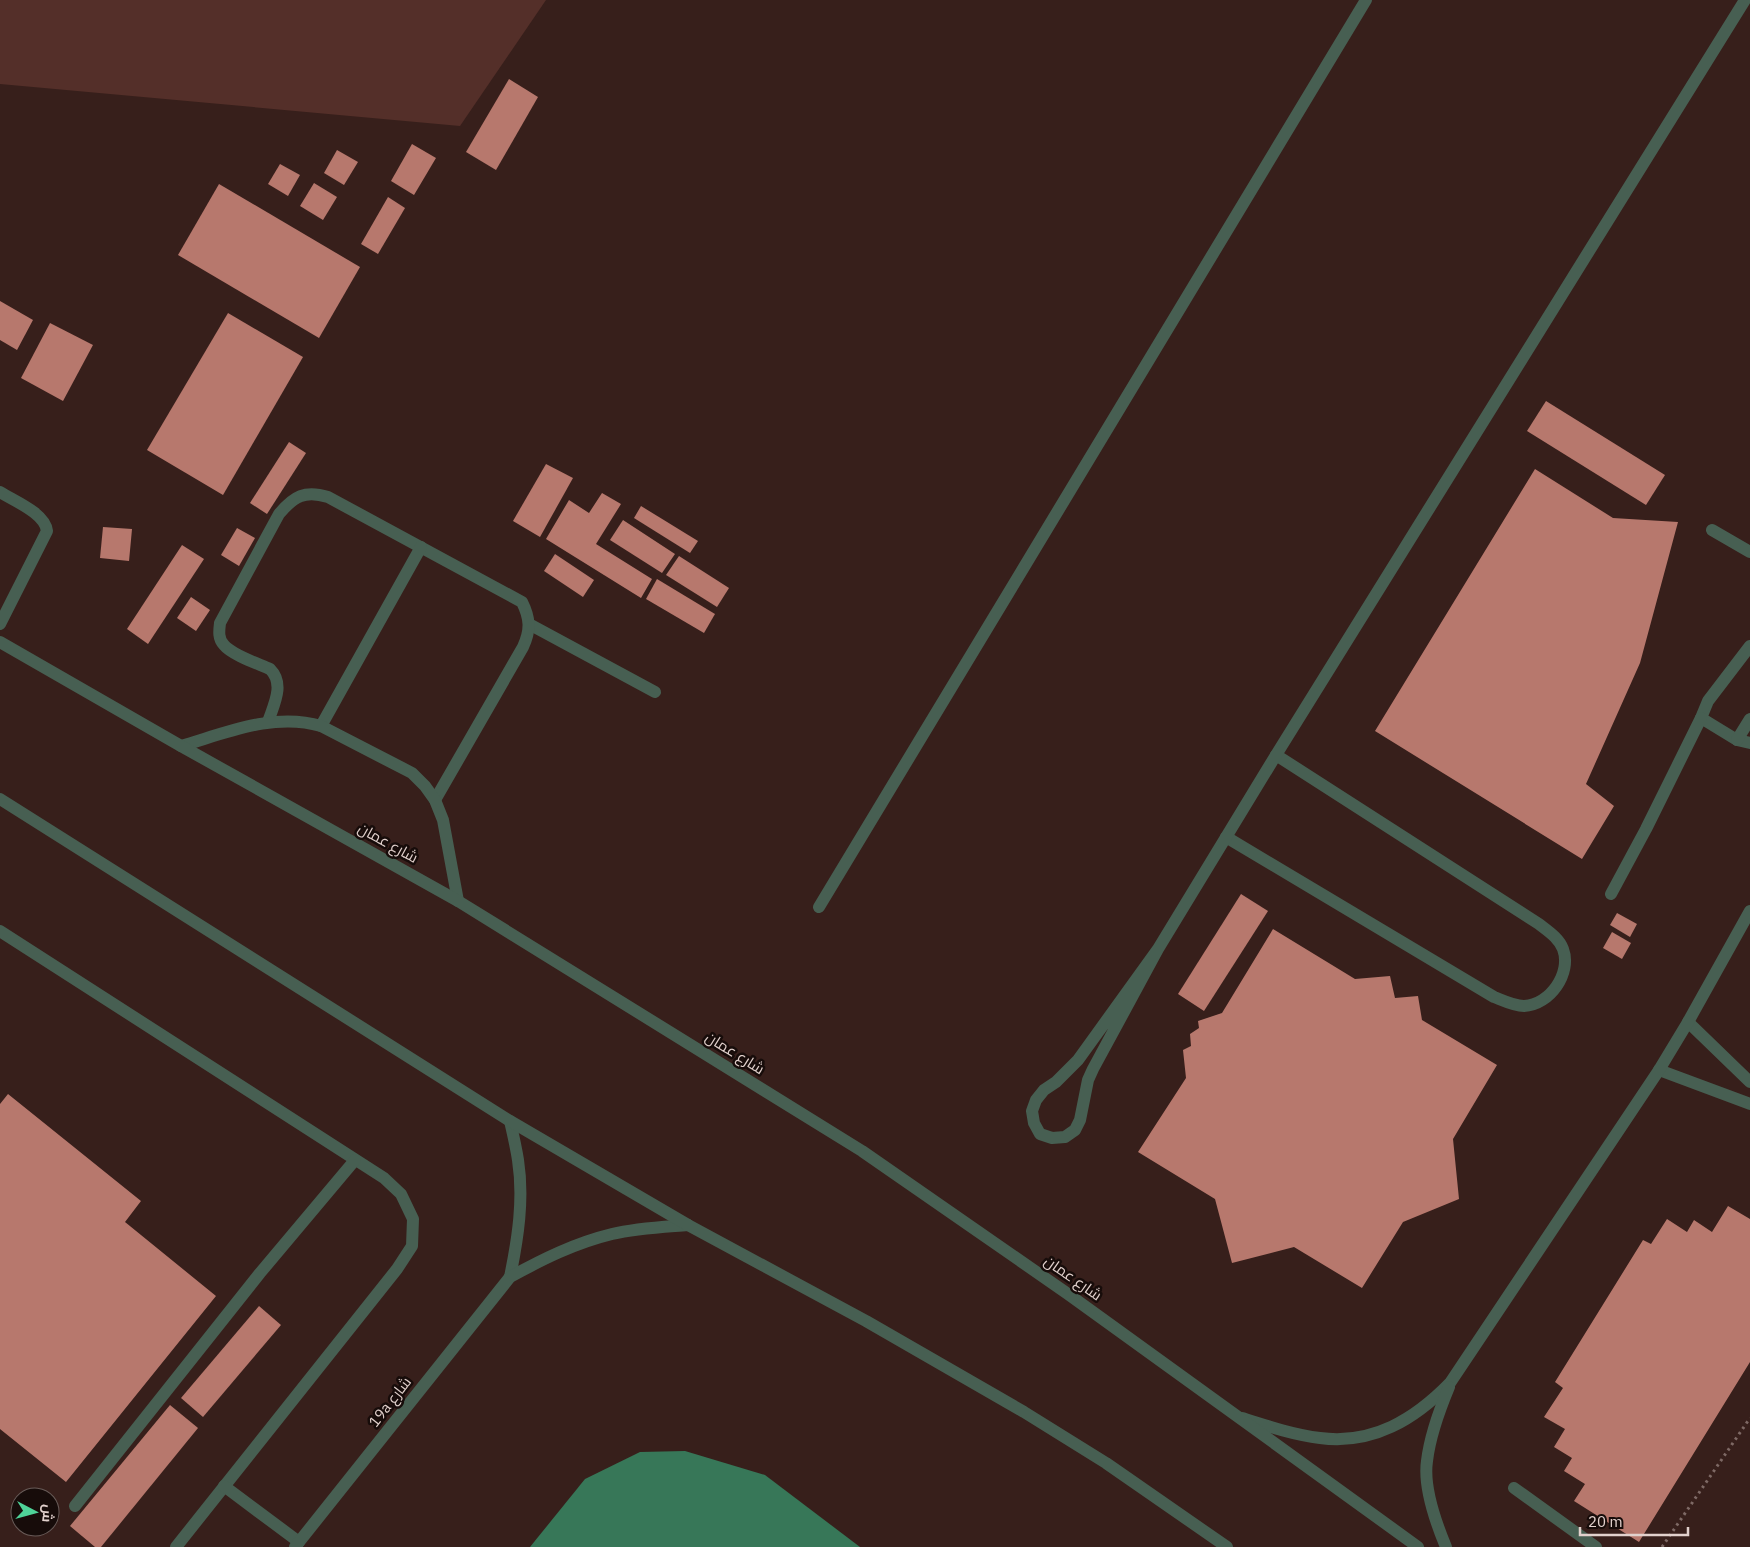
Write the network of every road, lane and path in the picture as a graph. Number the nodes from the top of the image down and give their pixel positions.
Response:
1 (1366, 0) edge
2 (1745, 0) edge
3 (0, 492) edge
4 (1712, 530) dead end
5 (421, 547) junction
6 (1750, 552) edge
7 (0, 624) edge
8 (529, 624) junction
9 (0, 642) edge
10 (1750, 646) edge
11 (655, 692) dead end
12 (1701, 718) junction
13 (1750, 719) edge
14 (268, 722) junction
15 (321, 726) junction
16 (1737, 740) junction
17 (1750, 743) edge
18 (180, 746) junction
19 (1276, 755) junction
20 (0, 800) edge
21 (435, 800) junction
22 (1226, 837) junction
23 (1611, 894) dead end
24 (458, 901) junction
25 (818, 907) dead end
26 (1750, 911) edge
27 (0, 931) edge
28 (1158, 949) junction
29 (1688, 1022) junction
30 (1659, 1070) junction
31 (1750, 1082) edge
32 (1750, 1104) edge
33 (510, 1121) junction
34 (355, 1160) junction
35 (688, 1225) junction
36 (510, 1277) junction
37 (1450, 1383) junction
38 (1240, 1418) junction
39 (1750, 1418) edge
40 (224, 1486) junction
41 (1514, 1488) dead end
42 (75, 1506) dead end
43 (297, 1545) edge
44 (176, 1547) edge
45 (1228, 1547) edge
46 (1418, 1547) edge
47 (1446, 1547) edge
48 (1596, 1547) edge
49 (1662, 1547) edge

1 - 25 street
2 - 19 street
3 - 7 street
4 - 6 street
5 - 8 street
5 - 14 street
5 - 15 street
8 - 11 street
8 - 21 street
9 - 18 street, شارع عمان
10 - 12 street
12 - 16 street
12 - 23 street
13 - 16 street
14 - 15 street
14 - 18 street
15 - 21 street
16 - 17 street
18 - 24 street, شارع عمان
19 - 22 street
19 - 22 street
20 - 33 street
21 - 24 street
22 - 28 street
24 - 38 street, شارع عمان
26 - 29 street
27 - 34 street
28 - 28 street
29 - 30 street
29 - 31 street
30 - 32 street
30 - 37 street
33 - 35 street
33 - 36 street, 19a شارع
34 - 40 street
34 - 42 street
35 - 36 street, 19a شارع
35 - 45 street
36 - 43 street, 19a شارع
37 - 38 street
37 - 47 street
38 - 46 street, شارع عمان
39 - 49 path
40 - 43 street
40 - 44 street
41 - 48 street

